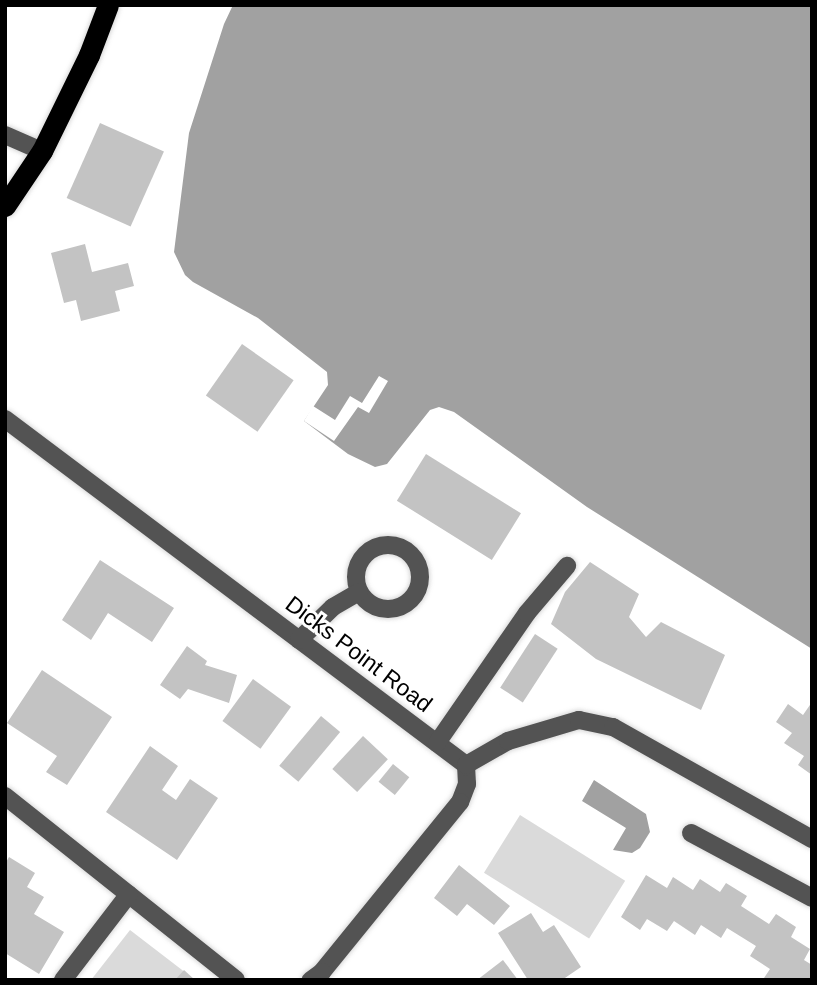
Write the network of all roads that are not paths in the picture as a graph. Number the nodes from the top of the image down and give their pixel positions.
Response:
1 (108, 5) edge
2 (5, 135) edge
3 (42, 151) junction
4 (5, 206) edge
5 (5, 419) edge
6 (567, 566) dead end
7 (359, 592) dead end
8 (299, 639) junction
9 (437, 743) junction
10 (466, 765) junction
11 (5, 796) edge
12 (691, 833) dead end
13 (812, 839) edge
14 (129, 894) junction
15 (812, 898) edge
16 (63, 980) edge
17 (236, 980) edge
18 (311, 980) edge

1 - 3 highway
2 - 3 street
3 - 4 highway
5 - 8 street, Dicks Point Road
6 - 9 street
7 - 8 street
8 - 9 street, Dicks Point Road
9 - 10 street, Dicks Point Road
10 - 13 street
10 - 18 street
11 - 14 street
12 - 15 street
14 - 16 street
14 - 17 street

